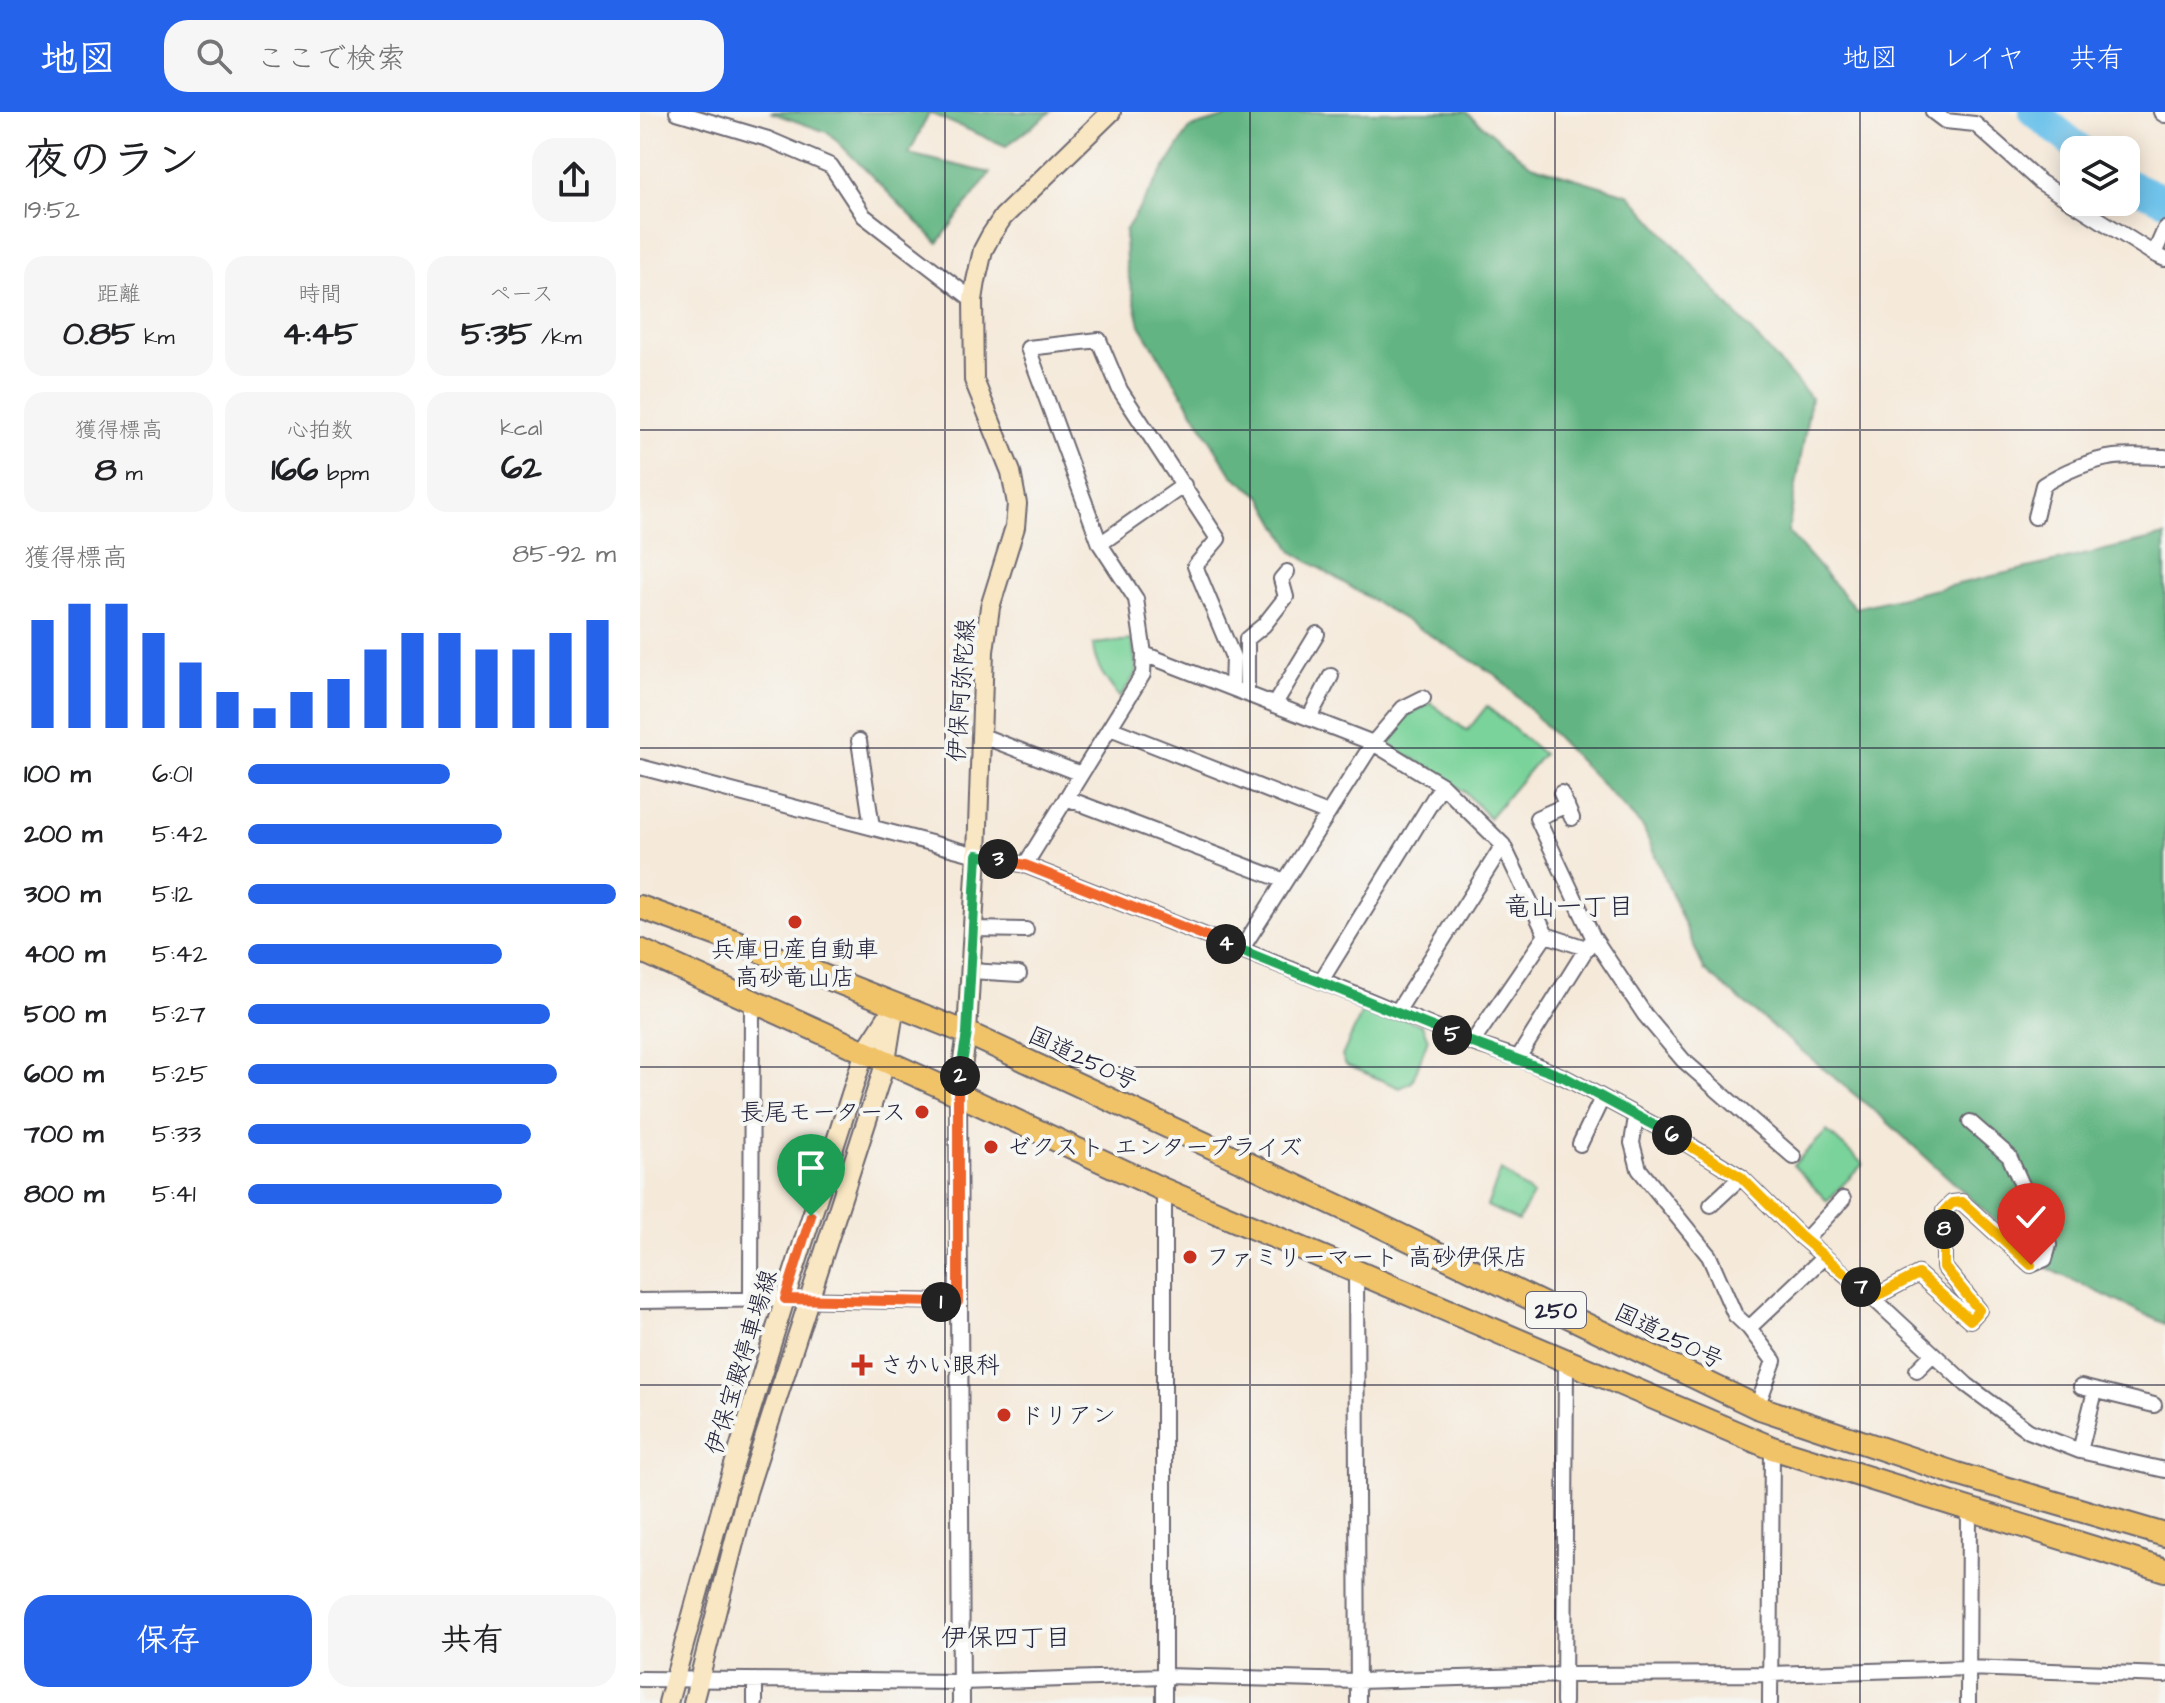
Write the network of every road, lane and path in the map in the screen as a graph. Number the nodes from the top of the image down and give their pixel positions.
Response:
1 (677, 112) edge
2 (1111, 112) edge
3 (1933, 112) edge
4 (1972, 118) edge
5 (2165, 229) edge
6 (2159, 256) edge
7 (973, 300) junction
8 (2165, 457) edge
9 (1184, 485) junction
10 (2035, 517) dead end
11 (1100, 544) junction
12 (1287, 572) dead end
13 (1317, 634) dead end
14 (1144, 654) junction
15 (1331, 676) dead end
16 (1232, 688) junction
17 (1247, 694) junction
18 (1423, 698) dead end
19 (1274, 705) junction
20 (1309, 718) junction
21 (1110, 728) junction
22 (980, 735) junction
23 (859, 741) dead end
24 (1373, 743) junction
25 (640, 767) edge
26 (1081, 774) junction
27 (1442, 785) junction
28 (1066, 798) junction
29 (1567, 805) dead end
30 (1328, 814) junction
31 (872, 827) junction
32 (1503, 845) junction
33 (977, 855) junction
34 (1025, 865) junction
35 (1285, 881) junction
36 (640, 907) edge
37 (973, 929) junction
38 (1026, 930) dead end
39 (1546, 935) junction
40 (1590, 943) junction
41 (640, 950) edge
42 (1241, 950) junction
43 (971, 971) junction
44 (1019, 974) dead end
45 (1321, 981) junction
46 (752, 999) junction
47 (895, 1005) junction
48 (1397, 1012) junction
49 (967, 1033) junction
50 (1472, 1043) junction
51 (865, 1051) junction
52 (1518, 1058) junction
53 (886, 1061) junction
54 (958, 1094) junction
55 (1602, 1098) junction
56 (1636, 1117) junction
57 (1970, 1122) dead end
58 (1580, 1144) dead end
59 (1794, 1157) dead end
60 (1741, 1177) junction
61 (1164, 1190) junction
62 (1843, 1199) dead end
63 (1711, 1205) dead end
64 (1805, 1240) junction
65 (1824, 1257) junction
66 (1356, 1270) junction
67 (1873, 1298) junction
68 (751, 1299) junction
69 (785, 1299) junction
70 (808, 1300) junction
71 (640, 1301) edge
72 (958, 1302) junction
73 (1749, 1328) junction
74 (1933, 1354) junction
75 (1566, 1361) junction
76 (1917, 1370) dead end
77 (2154, 1405) dead end
78 (1757, 1407) junction
79 (1772, 1448) junction
80 (2080, 1451) junction
81 (2165, 1470) edge
82 (1969, 1510) junction
83 (2165, 1535) edge
84 (2165, 1570) edge
85 (1968, 1668) junction
86 (1770, 1674) junction
87 (1564, 1675) junction
88 (2165, 1675) edge
89 (1164, 1676) junction
90 (640, 1679) edge
91 (674, 1679) junction
92 (699, 1680) junction
93 (755, 1680) junction
94 (1358, 1681) junction
95 (961, 1682) junction
96 (668, 1703) edge
97 (693, 1703) edge
98 (755, 1703) edge
99 (961, 1703) edge
100 (1164, 1703) edge
101 (1358, 1703) edge
102 (1564, 1703) edge
103 (1770, 1703) edge
104 (1968, 1703) edge

1 - 7 street
2 - 7 main road, 伊保阿弥陀線
3 - 4 street
4 - 6 street
5 - 6 street
7 - 22 main road, 伊保阿弥陀線
8 - 10 street
9 - 11 street
9 - 11 street
9 - 16 street
11 - 14 street
12 - 17 street
13 - 19 street
14 - 16 street
14 - 21 street
15 - 20 street
16 - 17 street
17 - 19 street
18 - 24 street
19 - 20 street
20 - 24 street
21 - 26 street
21 - 30 street
22 - 26 street
22 - 33 main road, 伊保阿弥陀線
23 - 31 street
24 - 27 street
24 - 30 street
25 - 31 street
26 - 28 street
27 - 32 street
27 - 45 street
28 - 34 street
28 - 35 street
29 - 40 street
30 - 35 street
31 - 33 street
32 - 39 street
32 - 48 street
33 - 34 street
33 - 37 main road, 伊保阿弥陀線
34 - 42 street
35 - 42 street
36 - 47 highway, 国道250号 / 250
37 - 38 street
37 - 43 main road, 伊保阿弥陀線
39 - 40 street
39 - 50 street
40 - 52 street
40 - 59 street
41 - 46 highway, 250
42 - 45 street
43 - 44 street
43 - 49 main road, 伊保阿弥陀線
45 - 48 street
46 - 51 highway, 250
46 - 68 street
47 - 49 highway, 国道250号 / 250
47 - 51 main road, 伊保宝殿停車場線
47 - 53 main road, 伊保宝殿停車場線
48 - 50 street
49 - 54 main road, 伊保阿弥陀線
49 - 78 highway, 国道250号 / 250
50 - 52 street
51 - 53 highway, 250
51 - 69 main road, 伊保宝殿停車場線
52 - 55 street
53 - 54 highway, 250
53 - 70 main road, 伊保宝殿停車場線
54 - 61 highway, 250
54 - 72 street
55 - 56 street
55 - 58 street
56 - 60 street
56 - 73 street
57 - 67 street
60 - 63 street
60 - 64 street
61 - 66 highway, 250
61 - 89 street
62 - 64 street
64 - 65 street
65 - 67 street
65 - 73 street
66 - 75 highway, 250
66 - 94 street
67 - 74 street
68 - 69 street
68 - 71 street
69 - 70 street
69 - 91 main road, 伊保宝殿停車場線
70 - 72 street
70 - 92 main road, 伊保宝殿停車場線
72 - 95 street
73 - 78 street
74 - 76 street
74 - 80 street
75 - 79 highway, 250
75 - 87 street
77 - 80 street
78 - 83 highway, 国道250号 / 250
79 - 82 highway, 250
79 - 86 street
80 - 81 street
82 - 84 highway, 250
82 - 85 street
85 - 86 street
85 - 88 street
85 - 104 street
86 - 87 street
86 - 103 street
87 - 94 street
87 - 102 street
89 - 94 street
89 - 95 street
89 - 100 street
90 - 91 street
91 - 92 street
91 - 96 main road, 伊保宝殿停車場線
92 - 93 street
92 - 97 main road, 伊保宝殿停車場線
93 - 95 street
93 - 98 street
94 - 101 street
95 - 99 street

